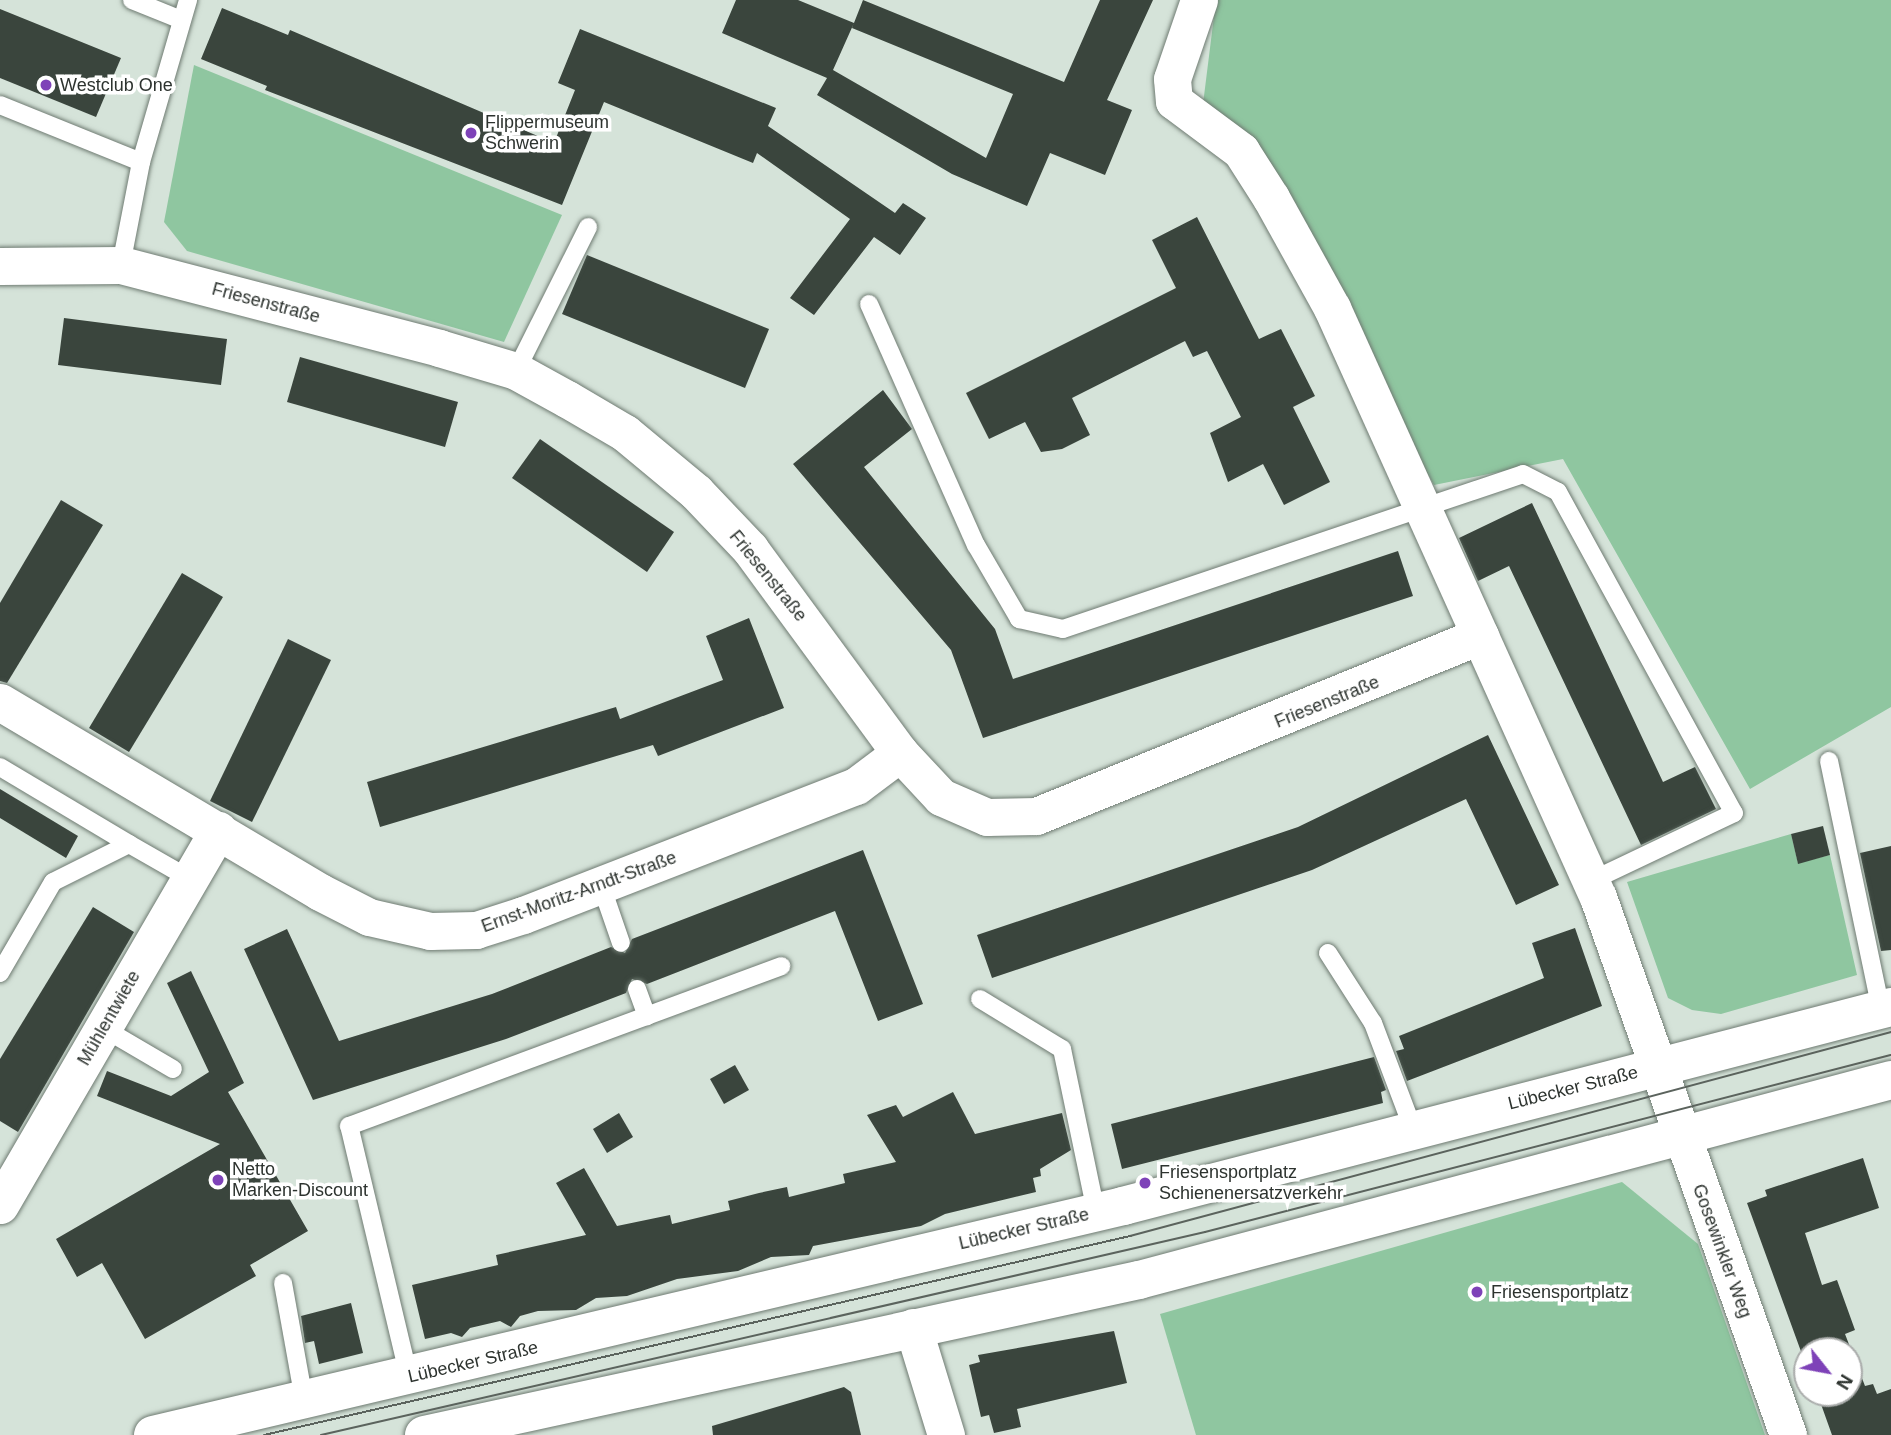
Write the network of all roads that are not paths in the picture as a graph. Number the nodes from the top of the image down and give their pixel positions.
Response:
1 (132, 0) edge
2 (188, 0) edge
3 (1199, 0) edge
4 (179, 19) junction
5 (0, 105) edge
6 (141, 162) junction
7 (588, 227) dead end
8 (121, 265) junction
9 (0, 266) edge
10 (869, 304) dead end
11 (516, 371) junction
12 (1423, 506) junction
13 (1480, 636) junction
14 (0, 702) edge
15 (901, 753) junction
16 (1829, 761) dead end
17 (0, 767) edge
18 (218, 830) junction
19 (129, 844) junction
20 (190, 879) junction
21 (1591, 881) junction
22 (600, 886) junction
23 (621, 943) dead end
24 (1328, 953) dead end
25 (781, 966) dead end
26 (0, 973) edge
27 (637, 989) dead end
28 (980, 999) dead end
29 (1886, 1008) edge
30 (647, 1016) junction
31 (103, 1028) junction
32 (1656, 1067) junction
33 (173, 1069) dead end
34 (1891, 1080) edge
35 (1413, 1129) junction
36 (1680, 1136) junction
37 (6, 1182) edge
38 (1096, 1212) junction
39 (283, 1283) dead end
40 (913, 1327) junction
41 (409, 1377) junction
42 (304, 1400) junction
43 (153, 1435) edge
44 (424, 1435) edge
45 (946, 1435) edge
46 (1788, 1435) edge

1 - 4 lane
2 - 4 lane
3 - 12 street
4 - 6 lane
5 - 6 lane
6 - 8 lane
7 - 11 lane
8 - 9 street, Friesenstraße
8 - 11 street, Friesenstraße
10 - 12 lane
11 - 15 street, Friesenstraße
12 - 13 street
12 - 21 lane
13 - 15 street, Friesenstraße
13 - 21 street
14 - 18 street, Ernst-Moritz-Arndt-Straße
15 - 22 street, Ernst-Moritz-Arndt-Straße
16 - 29 lane
17 - 19 lane
18 - 20 street, Mühlentwiete
18 - 22 street, Ernst-Moritz-Arndt-Straße
19 - 20 lane
19 - 26 lane
20 - 31 street, Mühlentwiete
21 - 32 street
22 - 23 lane
24 - 35 lane
25 - 30 lane
27 - 30 lane
28 - 38 lane
29 - 32 street, Lübecker Straße
30 - 41 lane
31 - 33 lane
31 - 37 street, Mühlentwiete
32 - 35 street, Lübecker Straße
32 - 36 street, Gosewinkler Weg
34 - 36 street
35 - 38 street, Lübecker Straße
36 - 40 street
36 - 46 street, Gosewinkler Weg
38 - 41 street, Lübecker Straße
39 - 42 lane
40 - 44 street
40 - 45 street
41 - 42 street, Lübecker Straße
42 - 43 street, Lübecker Straße

